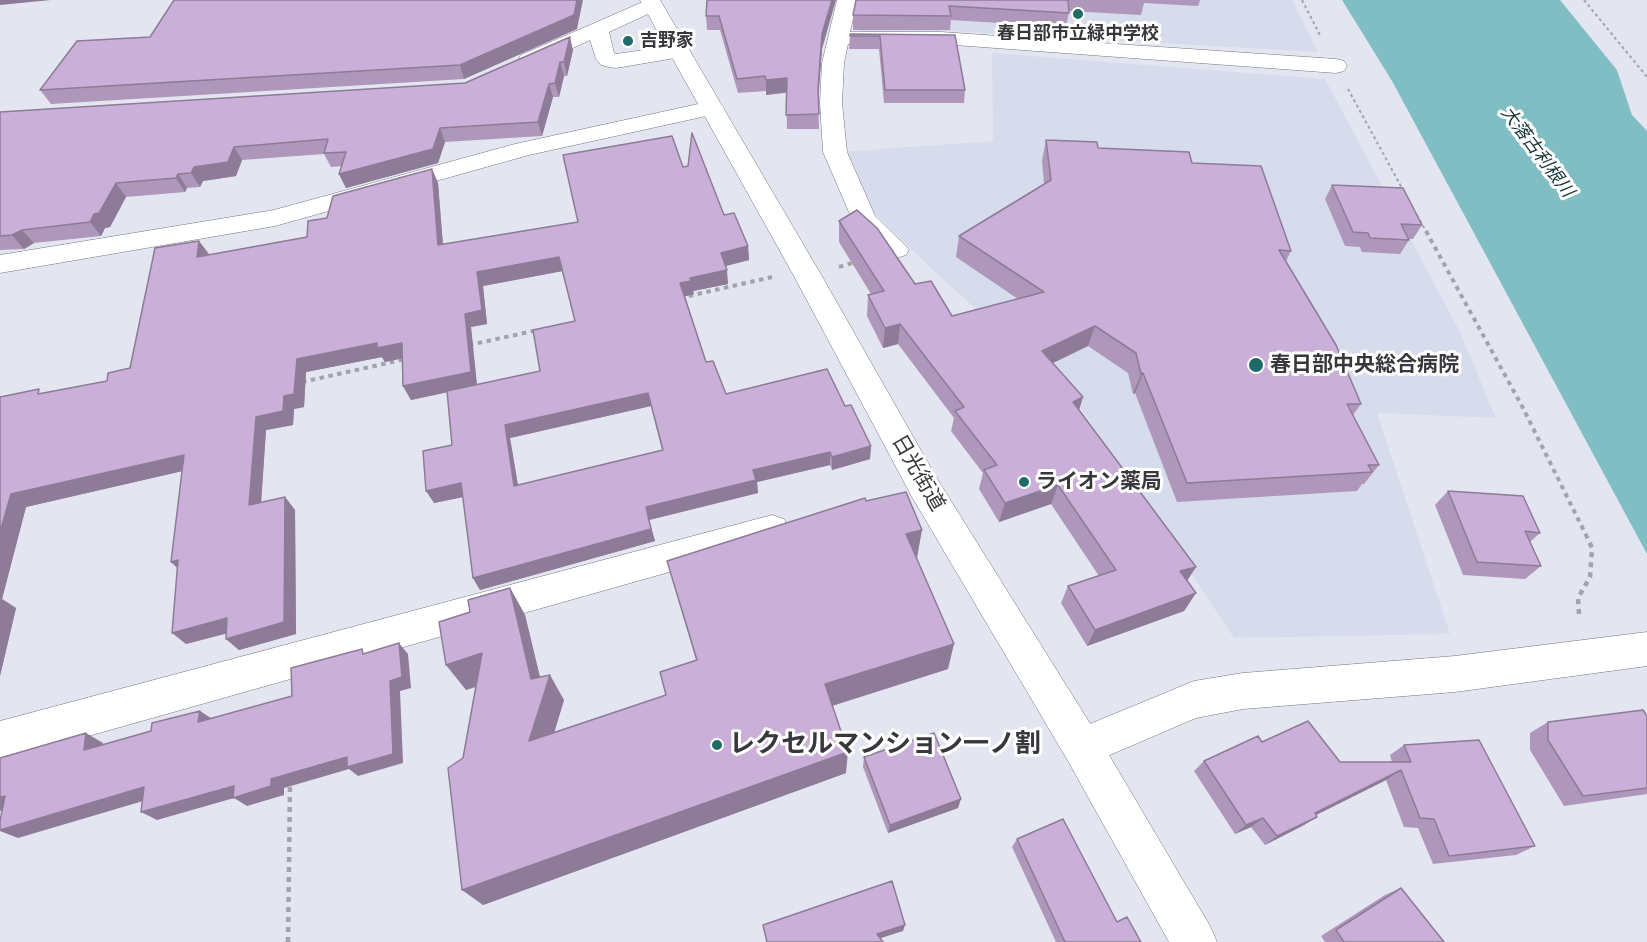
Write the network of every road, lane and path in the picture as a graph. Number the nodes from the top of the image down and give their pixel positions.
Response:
1 (847, 0) edge
2 (1302, 0) edge
3 (1584, 0) edge
4 (651, 2) edge
5 (590, 38) junction
6 (839, 38) junction
7 (683, 59) junction
8 (1336, 66) junction
9 (511, 68) edge
10 (636, 74) dead end
11 (1647, 77) edge
12 (712, 108) junction
13 (1404, 193) edge
14 (1416, 213) edge
15 (896, 249) dead end
16 (0, 264) edge
17 (804, 270) junction
18 (674, 299) edge
19 (546, 328) edge
20 (465, 346) edge
21 (407, 359) edge
22 (291, 385) edge
23 (805, 520) edge
24 (1579, 614) dead end
25 (1638, 650) edge
26 (0, 741) edge
27 (1082, 747) junction
28 (290, 778) edge
29 (288, 942) edge
30 (1194, 942) edge

1 - 6 main road
2 - 8 path
3 - 11 path
4 - 5 main road
4 - 7 main road, 日光街道
5 - 7 main road
5 - 9 main road
6 - 8 main road
6 - 15 main road
7 - 10 main road
7 - 12 main road, 日光街道
8 - 13 path
12 - 16 main road
12 - 17 main road, 日光街道
14 - 24 path
17 - 18 path
17 - 27 main road, 日光街道
19 - 20 path
21 - 22 path
23 - 26 main road
25 - 27 main road
27 - 30 main road, 日光街道
28 - 29 path

